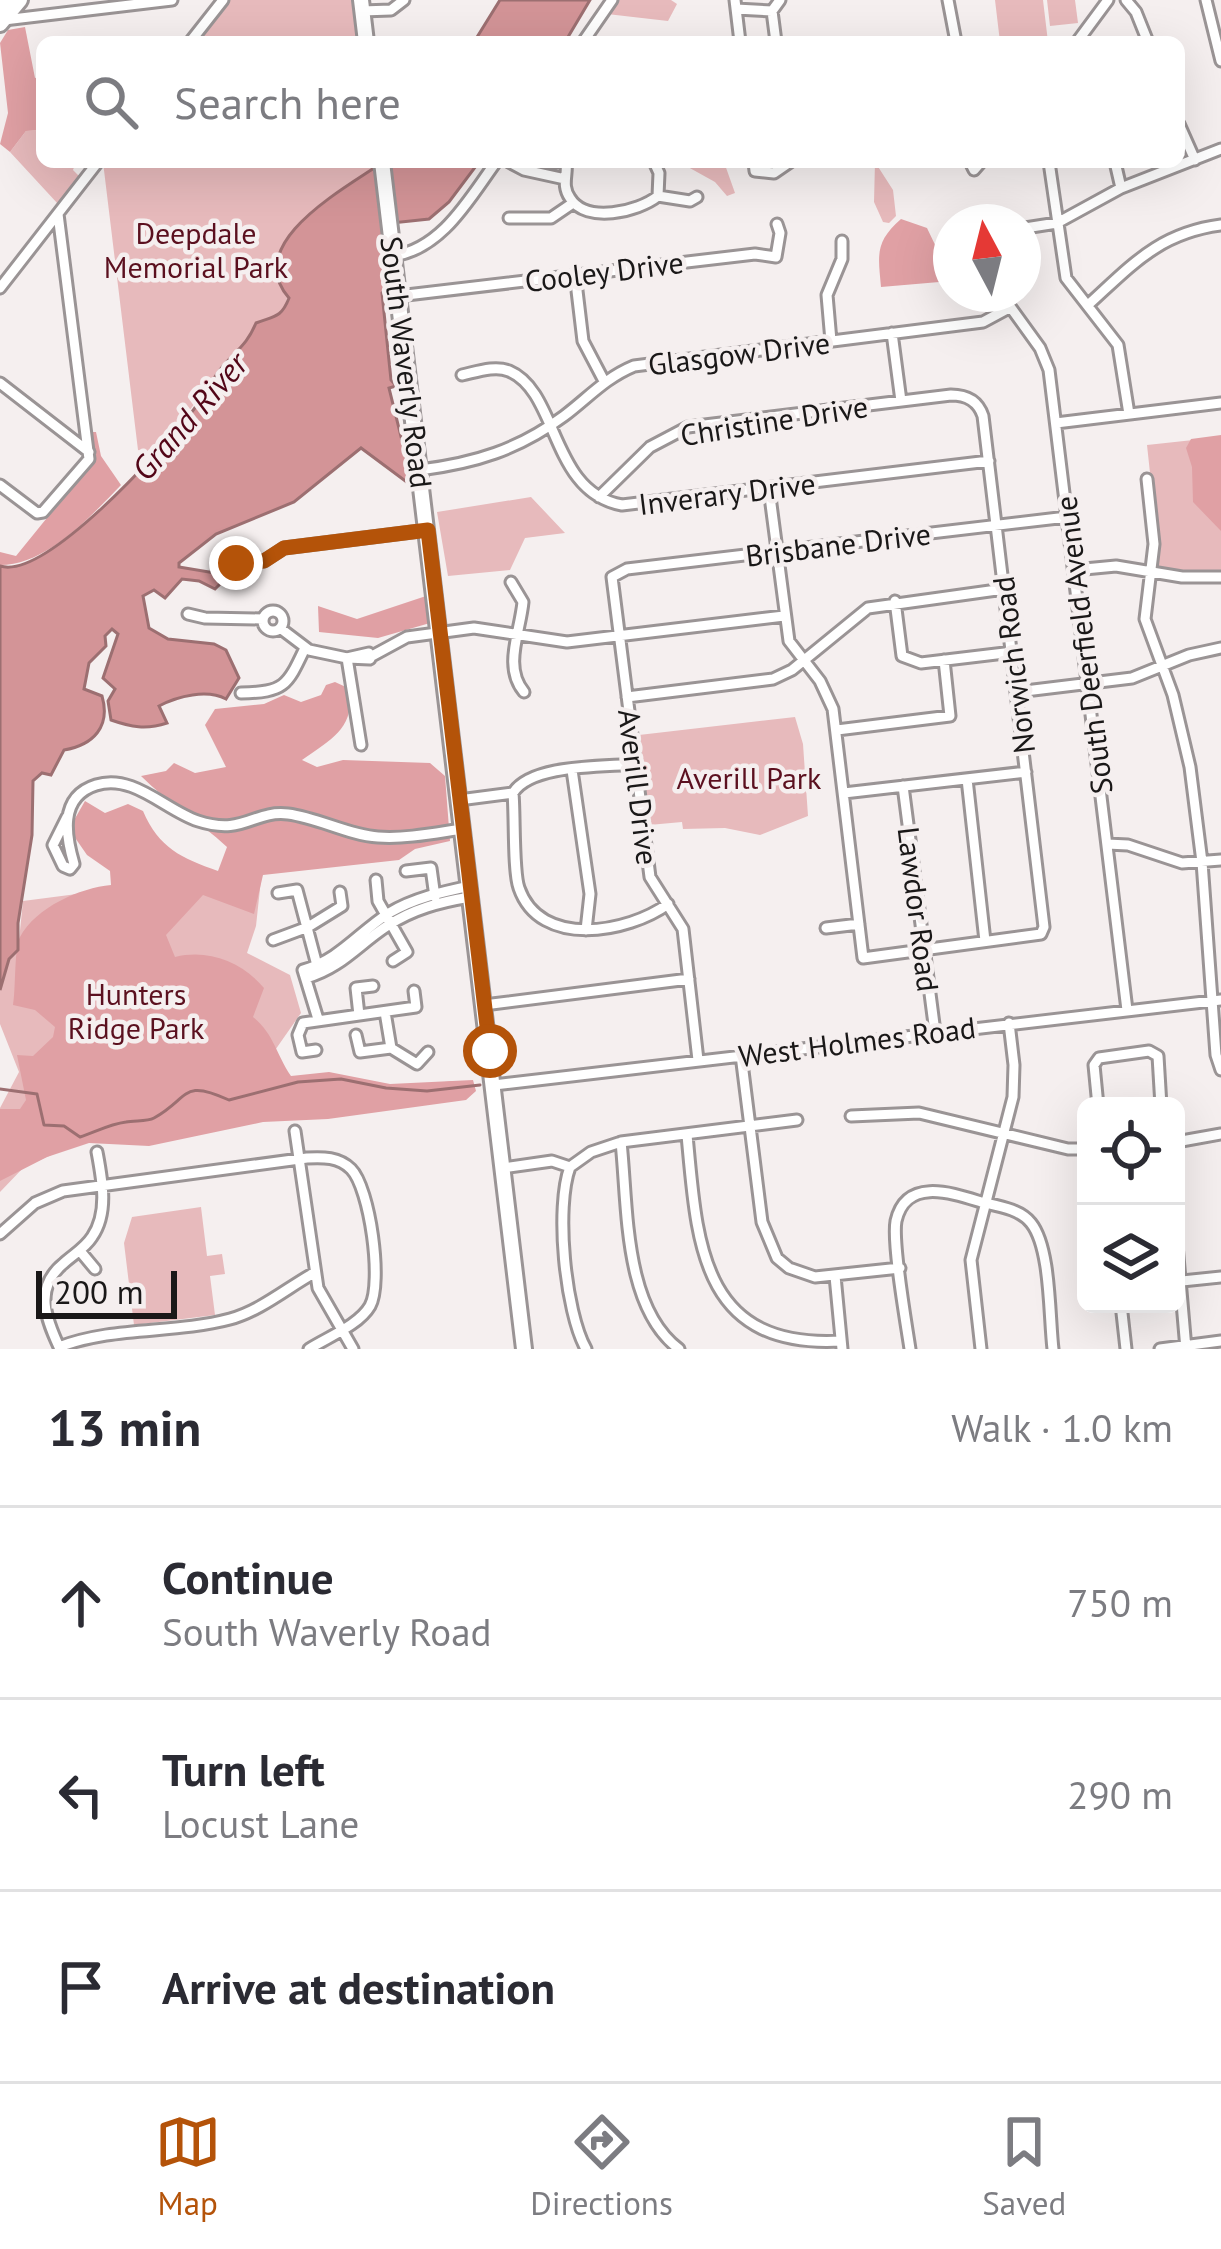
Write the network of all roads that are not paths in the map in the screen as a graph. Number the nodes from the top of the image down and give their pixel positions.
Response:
1 (20, 0) edge
2 (172, 0) edge
3 (223, 0) edge
4 (404, 0) edge
5 (612, 0) edge
6 (765, 0) edge
7 (780, 0) edge
8 (948, 0) edge
9 (1108, 0) edge
10 (1126, 0) edge
11 (1205, 0) edge
12 (735, 4) edge
13 (362, 5) edge
14 (772, 11) junction
15 (1, 14) edge
16 (195, 36) edge
17 (365, 36) edge
18 (587, 36) edge
19 (739, 36) edge
20 (775, 36) edge
21 (955, 36) edge
22 (1081, 36) edge
23 (1146, 36) edge
24 (1221, 61) edge
25 (1185, 138) edge
26 (1221, 148) edge
27 (1195, 160) junction
28 (1185, 164) edge
29 (93, 168) edge
30 (383, 168) edge
31 (491, 168) edge
32 (529, 168) edge
33 (566, 168) edge
34 (657, 168) edge
35 (754, 168) edge
36 (782, 168) edge
37 (1050, 168) edge
38 (1116, 168) edge
39 (1174, 168) edge
40 (565, 179) junction
41 (1121, 188) junction
42 (658, 196) junction
43 (697, 197) dead end
44 (573, 203) junction
45 (58, 214) junction
46 (509, 218) dead end
47 (778, 224) dead end
48 (1057, 224) junction
49 (1221, 225) edge
50 (1041, 226) edge
51 (842, 241) dead end
52 (393, 249) junction
53 (574, 274) junction
54 (0, 288) edge
55 (398, 296) junction
56 (1088, 305) junction
57 (1002, 312) edge
58 (1012, 312) edge
59 (892, 333) junction
60 (831, 341) junction
61 (462, 375) dead end
62 (604, 381) junction
63 (0, 383) edge
64 (971, 400) joint
65 (901, 401) junction
66 (1221, 403) edge
67 (1129, 414) junction
68 (1056, 423) junction
69 (549, 426) junction
70 (88, 452) junction
71 (989, 460) junction
72 (421, 470) junction
73 (1147, 479) dead end
74 (0, 485) edge
75 (769, 489) junction
76 (599, 497) junction
77 (1067, 517) junction
78 (998, 524) junction
79 (428, 530) junction
80 (776, 552) junction
81 (245, 562) dead end
82 (1074, 571) junction
83 (1150, 572) junction
84 (612, 577) joint
85 (1221, 577) edge
86 (512, 582) dead end
87 (1004, 589) junction
88 (895, 601) junction
89 (213, 604) dead end
90 (188, 614) dead end
91 (784, 616) junction
92 (213, 619) junction
93 (439, 632) junction
94 (518, 633) junction
95 (621, 635) junction
96 (305, 648) junction
97 (1221, 648) edge
98 (1013, 652) junction
99 (347, 658) junction
100 (944, 660) junction
101 (803, 661) junction
102 (1161, 668) junction
103 (1087, 685) junction
104 (524, 692) dead end
105 (1017, 692) junction
106 (242, 693) dead end
107 (627, 698) junction
108 (837, 730) junction
109 (361, 745) dead end
110 (636, 764) junction
111 (572, 770) junction
112 (1026, 772) junction
113 (967, 779) junction
114 (903, 787) junction
115 (513, 793) junction
116 (844, 793) junction
117 (459, 800) junction
118 (67, 817) junction
119 (462, 829) junction
120 (1107, 844) junction
121 (1221, 860) edge
122 (1202, 862) junction
123 (406, 872) dead end
124 (376, 880) dead end
125 (340, 892) dead end
126 (471, 892) junction
127 (278, 893) dead end
128 (435, 898) junction
129 (668, 904) junction
130 (390, 918) junction
131 (859, 924) junction
132 (308, 927) junction
133 (826, 928) dead end
134 (586, 930) junction
135 (273, 940) dead end
136 (985, 940) junction
137 (925, 949) junction
138 (393, 961) dead end
139 (318, 970) junction
140 (689, 980) junction
141 (374, 986) dead end
142 (414, 991) dead end
143 (1216, 1001) edge
144 (484, 1005) junction
145 (1127, 1010) junction
146 (385, 1012) junction
147 (359, 1015) junction
148 (318, 1019) junction
149 (1009, 1024) junction
150 (935, 1032) junction
151 (356, 1035) dead end
152 (391, 1048) junction
153 (316, 1050) dead end
154 (428, 1052) dead end
155 (740, 1055) junction
156 (698, 1060) junction
157 (1221, 1070) edge
158 (494, 1084) junction
159 (1098, 1097) edge
160 (1160, 1097) edge
161 (851, 1116) dead end
162 (797, 1120) dead end
163 (752, 1126) junction
164 (295, 1131) dead end
165 (1004, 1133) junction
166 (1221, 1134) edge
167 (687, 1136) junction
168 (1185, 1140) edge
169 (621, 1142) junction
170 (1077, 1149) edge
171 (97, 1152) dead end
172 (300, 1159) junction
173 (570, 1167) junction
174 (503, 1168) junction
175 (102, 1185) junction
176 (984, 1202) junction
177 (0, 1234) edge
178 (80, 1251) junction
179 (900, 1268) junction
180 (95, 1269) dead end
181 (314, 1273) junction
182 (835, 1276) junction
183 (1221, 1277) edge
184 (1185, 1281) edge
185 (1122, 1313) edge
186 (1184, 1313) edge
187 (340, 1330) junction
188 (1221, 1341) edge
189 (785, 1344) edge
190 (841, 1345) edge
191 (1186, 1347) edge
192 (60, 1348) edge
193 (309, 1349) edge
194 (353, 1349) edge
195 (524, 1349) edge
196 (586, 1349) edge
197 (679, 1349) edge
198 (910, 1349) edge
199 (981, 1349) edge
200 (1053, 1349) edge
201 (1126, 1349) edge
202 (1160, 1349) edge

1 - 15 main road
2 - 15 street
3 - 16 street
4 - 13 street
5 - 18 street
6 - 14 street
7 - 14 street
8 - 21 street
9 - 22 street
10 - 23 street
11 - 24 street
12 - 14 street
12 - 19 street
13 - 17 main road
14 - 20 street
25 - 27 street
26 - 27 street
27 - 28 street
29 - 45 street
30 - 52 main road, South Waverly Road
31 - 52 street
32 - 40 street
33 - 40 street
34 - 42 street
35 - 36 street
37 - 48 street
38 - 41 street
39 - 41 street
40 - 44 street
41 - 48 street
42 - 43 street
42 - 44 street
44 - 46 street
45 - 54 street
45 - 70 street
47 - 53 street, Cooley Drive
48 - 50 street
48 - 56 street
49 - 56 street
51 - 60 street
52 - 55 main road, South Waverly Road
53 - 55 street, Cooley Drive
53 - 62 street
55 - 72 main road, South Waverly Road
56 - 67 street
57 - 59 street, Glasgow Drive
58 - 68 street, South Deerfield Avenue
59 - 60 street, Glasgow Drive
59 - 65 street
60 - 62 street, Glasgow Drive
61 - 69 street, Inverary Drive
62 - 69 street, Glasgow Drive
63 - 70 street
64 - 65 street, Christine Drive
64 - 71 street, Norwich Road
65 - 76 street, Christine Drive
66 - 67 street
67 - 68 street
68 - 77 street, South Deerfield Avenue
69 - 72 street, Glasgow Drive
69 - 76 street, Inverary Drive
70 - 74 street
71 - 75 street, Inverary Drive
71 - 78 street, Norwich Road
72 - 79 main road, South Waverly Road
73 - 83 street
75 - 76 street, Inverary Drive
75 - 80 street
77 - 78 street, Brisbane Drive
77 - 82 street, South Deerfield Avenue
78 - 80 street, Brisbane Drive
78 - 87 street, Norwich Road
79 - 81 street
79 - 93 main road, South Waverly Road
80 - 84 street, Brisbane Drive
80 - 91 street
82 - 83 street
82 - 103 street, South Deerfield Avenue
83 - 85 street
83 - 102 street
84 - 95 street, Averill Drive
86 - 94 street
87 - 88 street
87 - 98 street, Norwich Road
88 - 100 street
88 - 101 street
89 - 92 street
90 - 92 street
91 - 95 street
91 - 101 street
92 - 96 street
93 - 94 street
93 - 99 street
93 - 117 main road, South Waverly Road
94 - 95 street
94 - 104 street
95 - 107 street, Averill Drive
96 - 99 street
96 - 106 street
97 - 102 street
98 - 100 street
98 - 105 street, Norwich Road
99 - 109 street
100 - 108 street
101 - 107 street
101 - 108 street
102 - 103 street
102 - 122 street
103 - 105 street
103 - 120 street, South Deerfield Avenue
105 - 112 street, Norwich Road
107 - 110 street, Averill Drive
108 - 116 street
110 - 111 street
110 - 129 street, Averill Drive
111 - 115 street
111 - 134 street
112 - 113 street
112 - 136 street, Norwich Road
113 - 114 street
113 - 136 street
114 - 116 street
114 - 137 street, Lawdor Road
115 - 117 street
115 - 134 street
116 - 131 street
117 - 119 main road, South Waverly Road
118 - 118 street
118 - 119 street
119 - 126 main road, South Waverly Road
120 - 122 street
120 - 145 street, South Deerfield Avenue
121 - 122 street
122 - 143 street
123 - 128 street
124 - 130 street
125 - 132 street
126 - 128 street
126 - 144 main road, South Waverly Road
127 - 132 street
128 - 130 street
129 - 134 street
129 - 140 street, Averill Drive
130 - 138 street
130 - 139 street
131 - 133 street
131 - 137 street
132 - 135 street
132 - 139 street
136 - 137 street
137 - 150 street, Lawdor Road
139 - 148 street
140 - 144 street
140 - 156 street, Averill Drive
141 - 147 street
142 - 146 street
143 - 145 street, West Holmes Road
143 - 157 street
144 - 158 main road, South Waverly Road
145 - 149 street, West Holmes Road
146 - 147 street
146 - 152 street
147 - 148 street
148 - 153 street
149 - 150 street, West Holmes Road
149 - 165 street
150 - 155 street, West Holmes Road
151 - 152 street
152 - 154 street
155 - 156 street, West Holmes Road
155 - 163 street
156 - 158 street, West Holmes Road
158 - 174 main road, South Waverly Road
159 - 160 street
161 - 165 street
162 - 163 street
163 - 167 street
163 - 182 street
164 - 172 street
165 - 170 street
165 - 176 street
166 - 168 street
167 - 169 street
167 - 189 street
169 - 173 street
169 - 197 street
171 - 175 street
172 - 175 street
172 - 181 street
172 - 187 street
173 - 174 street
173 - 196 street
174 - 195 main road, South Waverly Road
175 - 177 street
175 - 178 street
176 - 179 street
176 - 199 street
176 - 200 street
178 - 180 street
178 - 192 street
179 - 182 street
179 - 198 street
181 - 187 street
181 - 192 street
182 - 190 street
183 - 184 street
185 - 201 street
186 - 191 street
187 - 193 street
187 - 194 street
188 - 191 street
189 - 190 street
191 - 202 street

